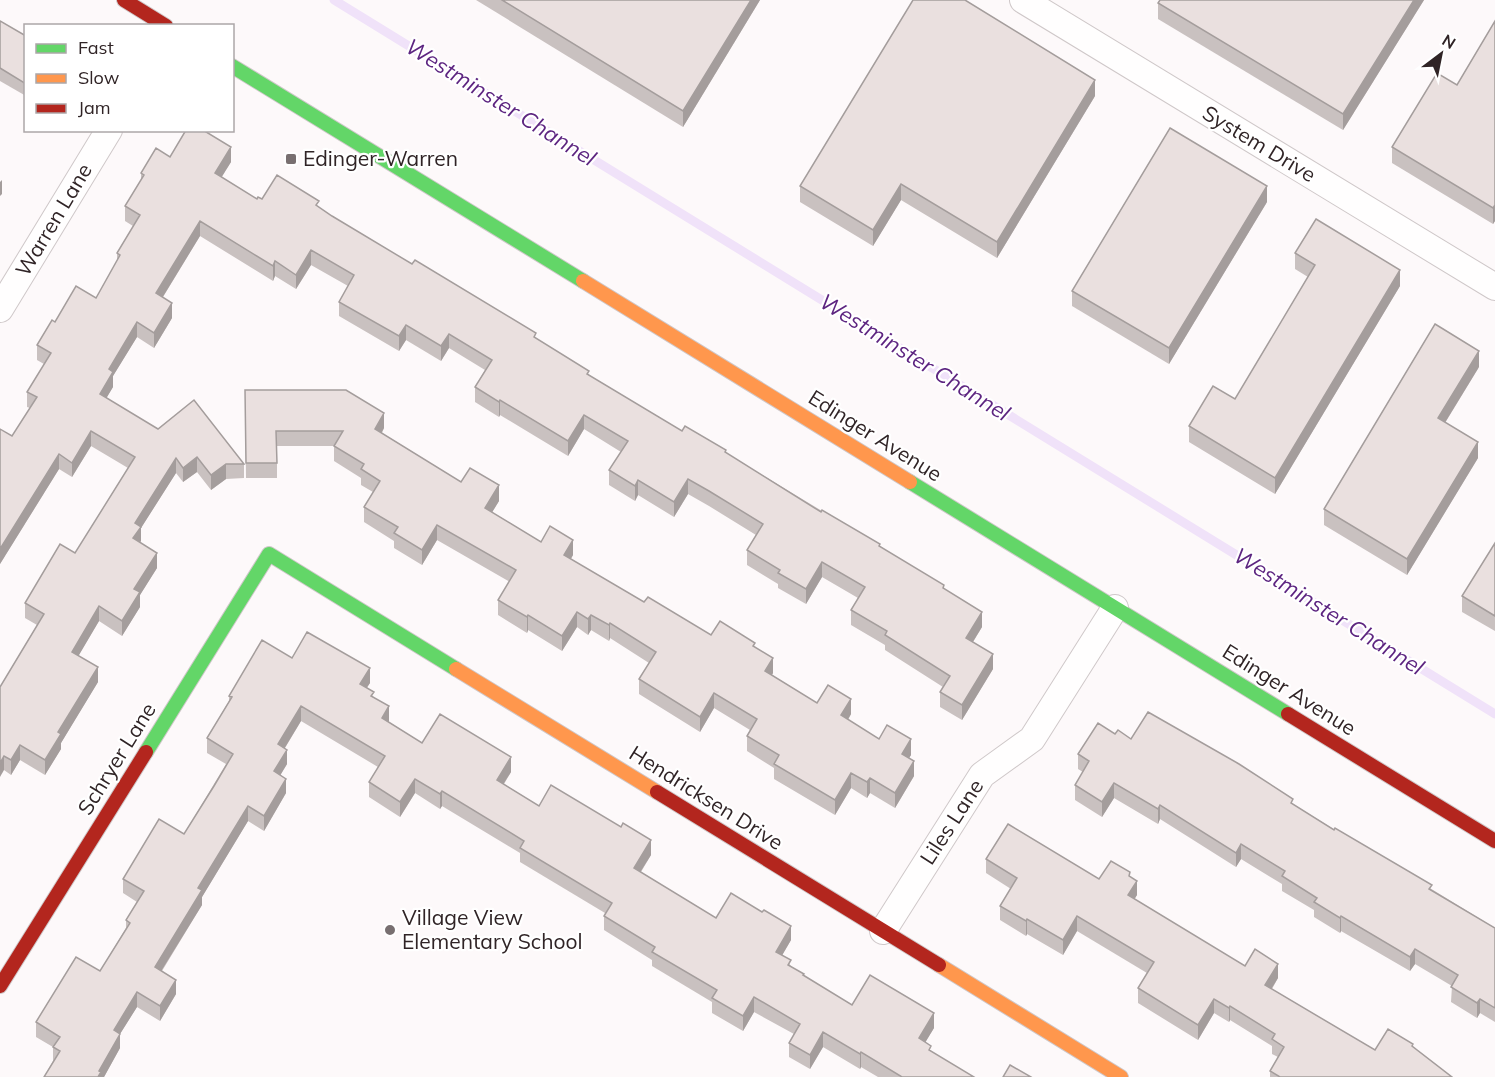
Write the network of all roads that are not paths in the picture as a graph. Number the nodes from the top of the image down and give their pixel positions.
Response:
1 (124, 0) edge
2 (1023, 0) edge
3 (163, 24) edge
4 (234, 67) edge
5 (108, 132) edge
6 (1495, 287) edge
7 (0, 309) edge
8 (269, 554) joint
9 (1115, 608) junction
10 (1495, 841) edge
11 (883, 931) junction
12 (0, 986) edge
13 (1121, 1077) edge

1 - 3 main road
2 - 6 street, System Drive
4 - 9 main road, Edinger Avenue
5 - 7 street, Warren Lane
8 - 11 main road, Hendricksen Drive
8 - 12 main road, Schryer Lane
9 - 10 main road, Edinger Avenue
9 - 11 street, Liles Lane
11 - 13 main road, Hendricksen Drive

